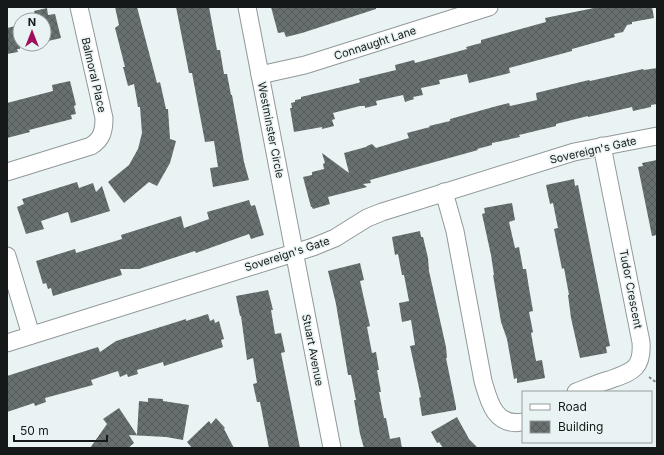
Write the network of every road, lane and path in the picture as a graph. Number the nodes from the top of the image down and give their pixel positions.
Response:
1 (78, 7) edge
2 (246, 7) edge
3 (489, 7) edge
4 (260, 75) junction
5 (657, 136) edge
6 (602, 146) junction
7 (7, 172) edge
8 (444, 192) junction
9 (294, 253) junction
10 (7, 256) edge
11 (32, 335) junction
12 (7, 343) edge
13 (649, 377) dead end
14 (657, 383) edge
15 (578, 391) edge
16 (522, 422) edge
17 (332, 448) edge

1 - 7 street, Balmoral Place
2 - 4 street, Westminster Circle
3 - 4 street, Connaught Lane
4 - 9 street, Westminster Circle
5 - 6 street, Sovereign's Gate
6 - 8 street, Sovereign's Gate
6 - 15 street, Tudor Crescent
8 - 9 street, Sovereign's Gate
8 - 16 street
9 - 11 street, Sovereign's Gate
9 - 17 street, Stuart Avenue
10 - 11 street
11 - 12 street, Sovereign's Gate
13 - 14 path

